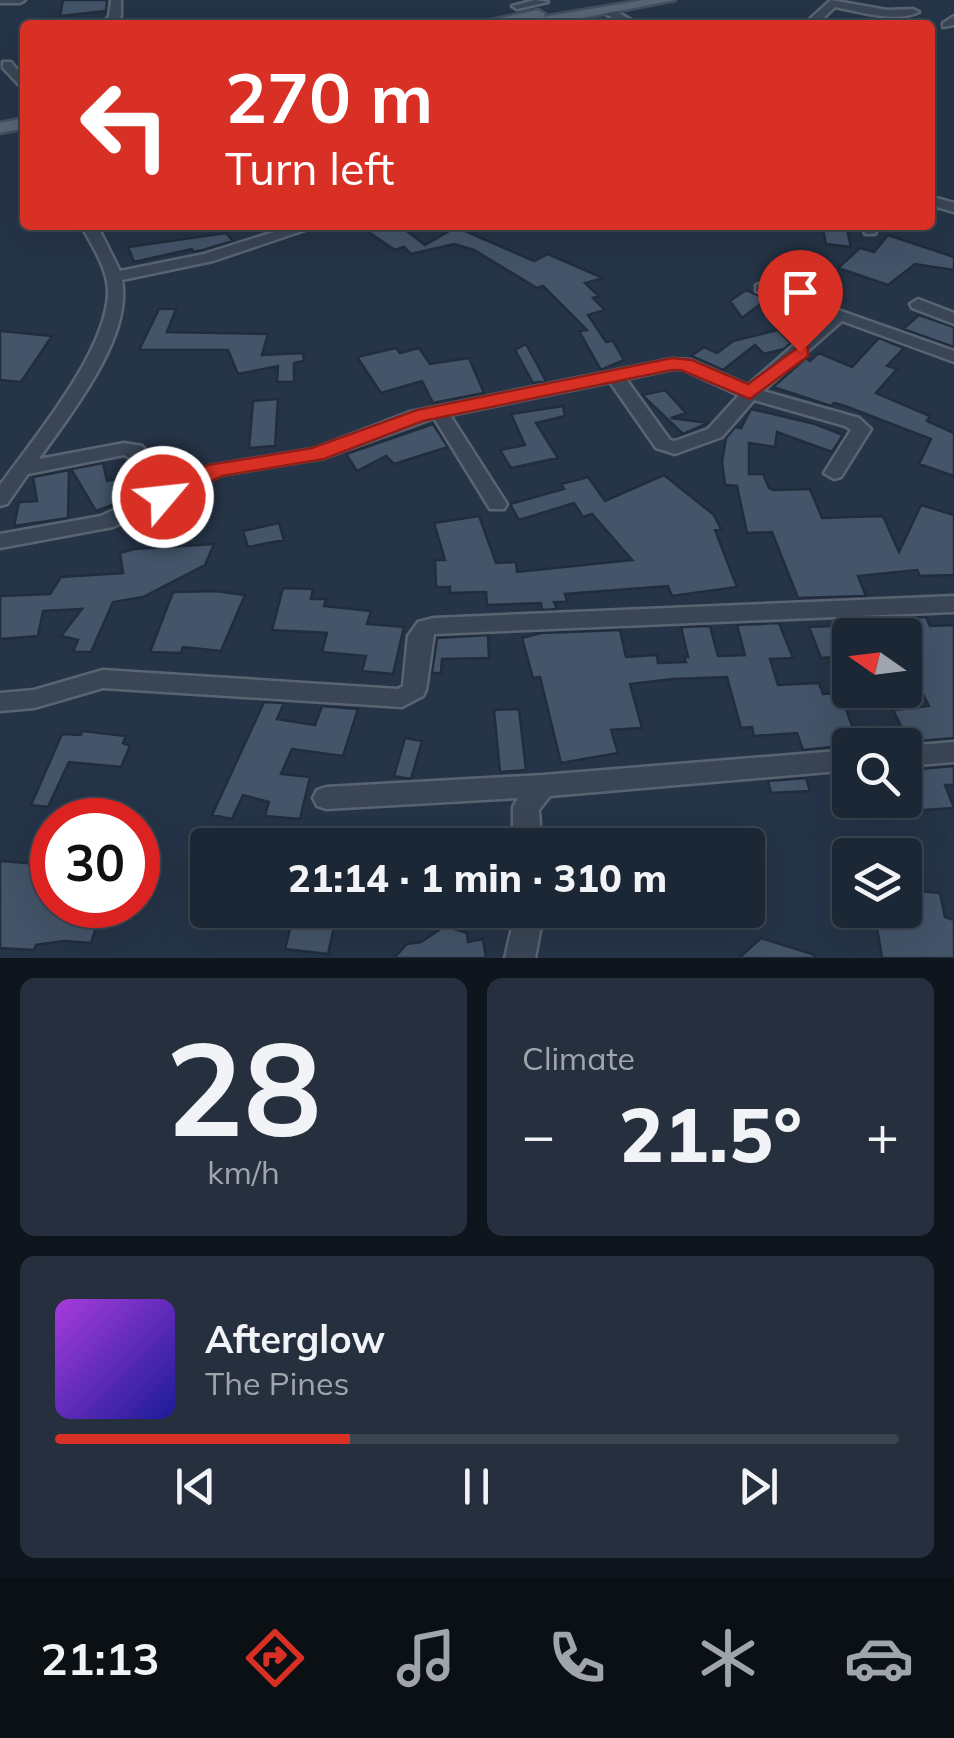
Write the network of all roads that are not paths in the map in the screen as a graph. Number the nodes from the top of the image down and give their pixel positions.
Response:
1 (0, 0) edge
2 (20, 0) edge
3 (622, 0) edge
4 (668, 0) edge
5 (836, 2) edge
6 (551, 5) edge
7 (852, 7) junction
8 (606, 10) junction
9 (519, 12) edge
10 (913, 12) dead end
11 (494, 20) edge
12 (632, 20) edge
13 (815, 20) edge
14 (843, 20) edge
15 (7, 65) dead end
16 (20, 80) edge
17 (91, 230) edge
18 (296, 230) edge
19 (114, 277) junction
20 (762, 288) dead end
21 (918, 304) dead end
22 (834, 316) junction
23 (954, 318) edge
24 (954, 358) edge
25 (616, 378) junction
26 (750, 393) junction
27 (439, 412) junction
28 (144, 459) dead end
29 (21, 469) junction
30 (834, 474) dead end
31 (0, 499) edge
32 (498, 504) dead end
33 (0, 541) edge
34 (954, 604) edge
35 (0, 702) edge
36 (954, 752) edge
37 (922, 755) edge
38 (832, 762) edge
39 (543, 786) junction
40 (326, 798) dead end
41 (527, 828) edge
42 (526, 928) edge
43 (520, 958) edge

1 - 2 street
3 - 6 main road
4 - 8 main road
5 - 7 street
5 - 13 street
6 - 9 main road
7 - 10 street
7 - 14 street
8 - 9 main road
8 - 12 street
9 - 11 main road
15 - 16 street
17 - 19 street
18 - 19 street
19 - 29 street
20 - 22 street
21 - 23 street
22 - 24 street
22 - 26 street
25 - 26 street
25 - 26 street
25 - 27 street
26 - 30 street
27 - 32 street
27 - 33 street
28 - 29 street
29 - 31 street
34 - 35 street
36 - 37 street
38 - 39 street
39 - 40 street
39 - 41 street
42 - 43 street

